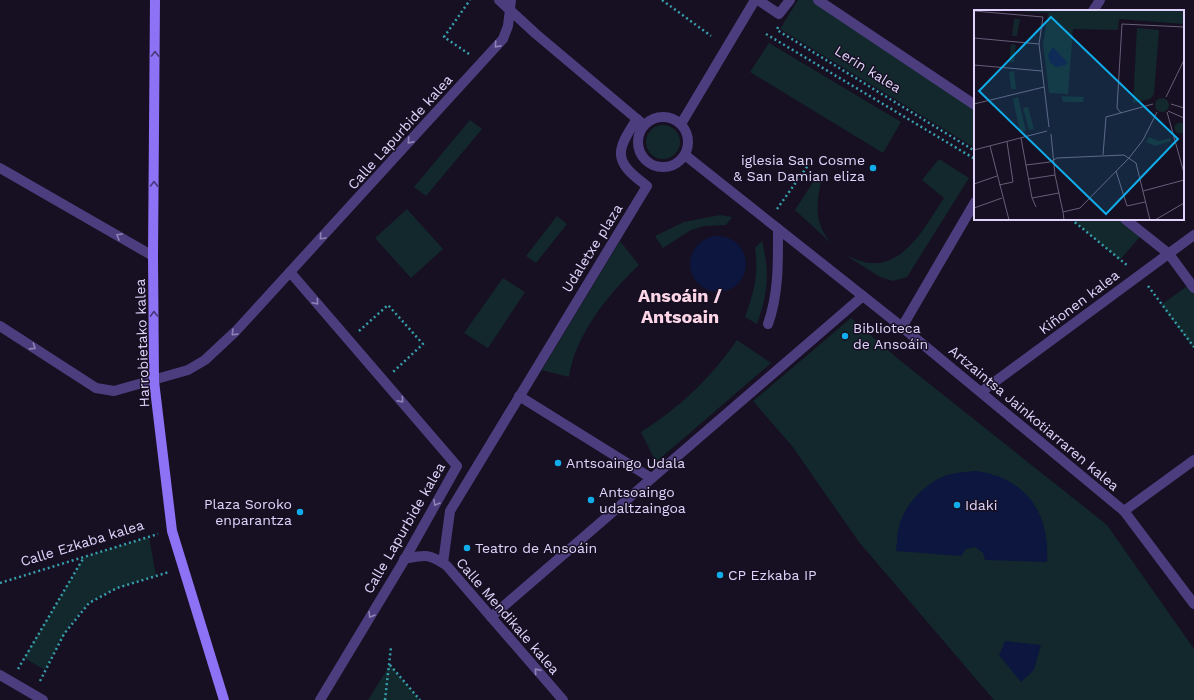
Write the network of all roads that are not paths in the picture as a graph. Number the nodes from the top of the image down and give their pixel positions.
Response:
1 (155, 0) edge
2 (499, 0) edge
3 (756, 0) edge
4 (790, 0) edge
5 (818, 0) edge
6 (1100, 0) edge
7 (511, 5) edge
8 (1094, 10) edge
9 (974, 104) edge
10 (641, 122) junction
11 (681, 124) junction
12 (685, 155) junction
13 (0, 168) edge
14 (974, 204) edge
15 (1126, 220) edge
16 (778, 229) junction
17 (1194, 235) edge
18 (1169, 254) junction
19 (153, 256) junction
20 (290, 272) junction
21 (1194, 288) edge
22 (863, 296) junction
23 (768, 324) dead end
24 (0, 326) edge
25 (902, 327) junction
26 (154, 381) junction
27 (982, 392) junction
28 (518, 396) junction
29 (1194, 460) edge
30 (651, 478) junction
31 (1124, 511) junction
32 (404, 559) junction
33 (443, 563) junction
34 (1194, 604) edge
35 (491, 616) junction
36 (0, 675) edge
37 (43, 700) edge
38 (224, 700) edge
39 (320, 700) edge
40 (563, 700) edge

19 -> 1 main road, Harrobietako kalea
2 - 7 street
3 - 4 street
3 - 11 street
5 - 9 street, Lerin kalea
6 - 8 street
7 - 10 street
7 -> 20 street, Calle Lapurbide kalea
10 - 11 street
10 - 12 street
10 - 28 street, Udaletxe plaza
11 - 12 street
12 - 16 street, Artzaintsa Jainkotiarraren kalea
19 -> 13 street
14 - 25 street
15 - 18 street
16 - 22 street, Artzaintsa Jainkotiarraren kalea
16 - 23 street
17 - 18 street, Kiñonen kalea
18 - 21 street
18 - 27 street, Kiñonen kalea
26 -> 19 main road, Harrobietako kalea
20 -> 26 street, Calle Lapurbide kalea
20 -> 32 street, Calle Lapurbide kalea
22 - 25 street, Artzaintsa Jainkotiarraren kalea
22 - 30 street
24 -> 26 street, Calle Lapurbide kalea
25 - 27 street, Artzaintsa Jainkotiarraren kalea
26 - 38 main road, Harrobietako kalea
27 - 31 street, Artzaintsa Jainkotiarraren kalea
28 - 30 street
28 - 33 street, Udaletxe plaza
29 - 31 street
30 - 35 street
31 - 34 street, Artzaintsa Jainkotiarraren kalea
32 - 33 street, Calle Mendikale kalea
32 -> 39 street, Calle Lapurbide kalea
33 - 35 street, Calle Mendikale kalea
40 -> 35 street, Calle Mendikale kalea
36 - 37 street

